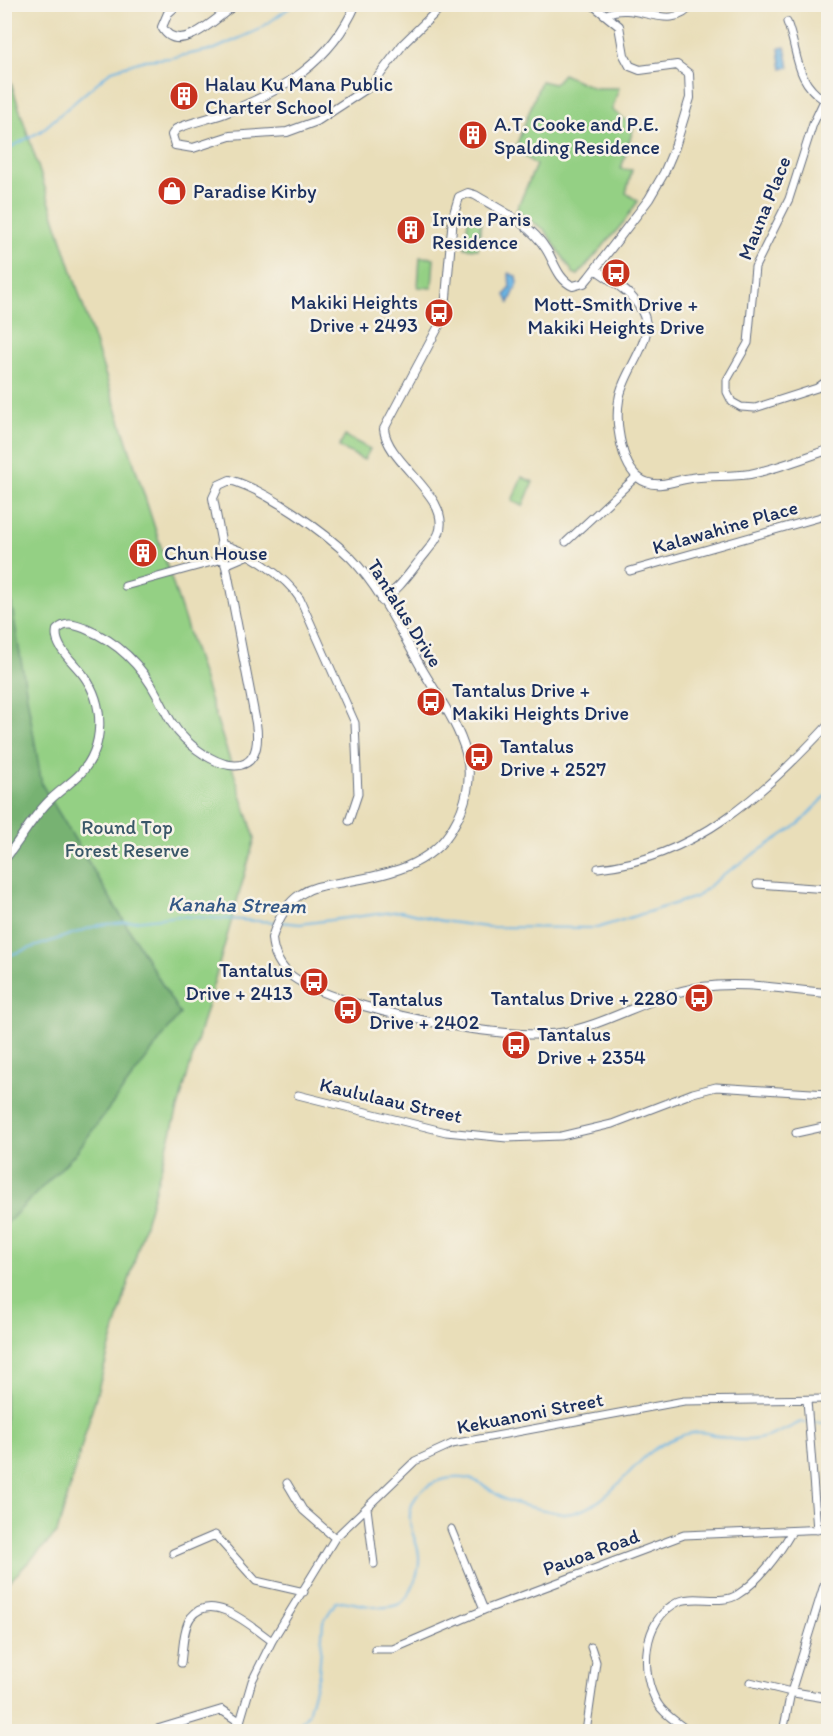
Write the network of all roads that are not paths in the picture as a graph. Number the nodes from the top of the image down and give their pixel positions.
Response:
1 (178, 4) edge
2 (236, 4) edge
3 (356, 4) edge
4 (444, 4) edge
5 (592, 4) edge
6 (693, 4) edge
7 (607, 14) junction
8 (787, 22) dead end
9 (828, 92) edge
10 (824, 100) junction
11 (595, 268) junction
12 (828, 380) edge
13 (828, 450) edge
14 (636, 477) junction
15 (828, 514) edge
16 (566, 542) dead end
17 (220, 544) junction
18 (246, 556) junction
19 (224, 562) junction
20 (630, 571) dead end
21 (125, 586) dead end
22 (382, 601) junction
23 (828, 725) edge
24 (349, 821) dead end
25 (4, 860) edge
26 (598, 868) dead end
27 (757, 884) dead end
28 (828, 889) edge
29 (828, 993) edge
30 (828, 1094) edge
31 (298, 1095) dead end
32 (828, 1126) edge
33 (796, 1133) dead end
34 (828, 1399) edge
35 (807, 1400) junction
36 (287, 1483) dead end
37 (367, 1508) junction
38 (451, 1529) dead end
39 (828, 1529) edge
40 (817, 1530) junction
41 (791, 1533) junction
42 (335, 1538) junction
43 (173, 1552) dead end
44 (374, 1564) dead end
45 (828, 1572) edge
46 (304, 1592) junction
47 (484, 1610) junction
48 (272, 1641) junction
49 (591, 1647) dead end
50 (375, 1649) dead end
51 (181, 1663) dead end
52 (750, 1682) dead end
53 (791, 1692) junction
54 (828, 1698) edge
55 (241, 1727) edge
56 (149, 1731) edge
57 (586, 1731) edge
58 (688, 1731) edge
59 (783, 1731) edge

1 - 2 street
3 - 4 street
5 - 7 street
6 - 7 street
7 - 11 street
8 - 10 street
9 - 10 street, Mauna Place
10 - 12 street, Mauna Place
11 - 14 street
11 - 22 street
13 - 14 street
14 - 16 street
15 - 20 street, Kalawahine Place
17 - 18 street
17 - 19 street, Tantalus Drive
17 - 22 street, Tantalus Drive
18 - 19 street
18 - 24 street
19 - 21 street
19 - 25 street, Tantalus Drive
22 - 29 street, Tantalus Drive
23 - 26 street
27 - 28 street
30 - 31 street, Kaululaau Street
32 - 33 street
34 - 35 street, Kekuanoni Street
35 - 37 street, Kekuanoni Street
35 - 40 street
36 - 42 street
37 - 42 street, Kekuanoni Street
37 - 44 street
38 - 47 street
39 - 40 street, Pauoa Road
40 - 41 street, Pauoa Road
41 - 47 street, Pauoa Road
41 - 58 street
42 - 46 street, Kekuanoni Street
43 - 46 street
45 - 53 street
46 - 48 street, Kekuanoni Street
47 - 50 street, Pauoa Road
48 - 51 street
48 - 55 street, Kekuanoni Street
49 - 57 street
52 - 53 street
53 - 54 street
53 - 59 street
55 - 56 street

